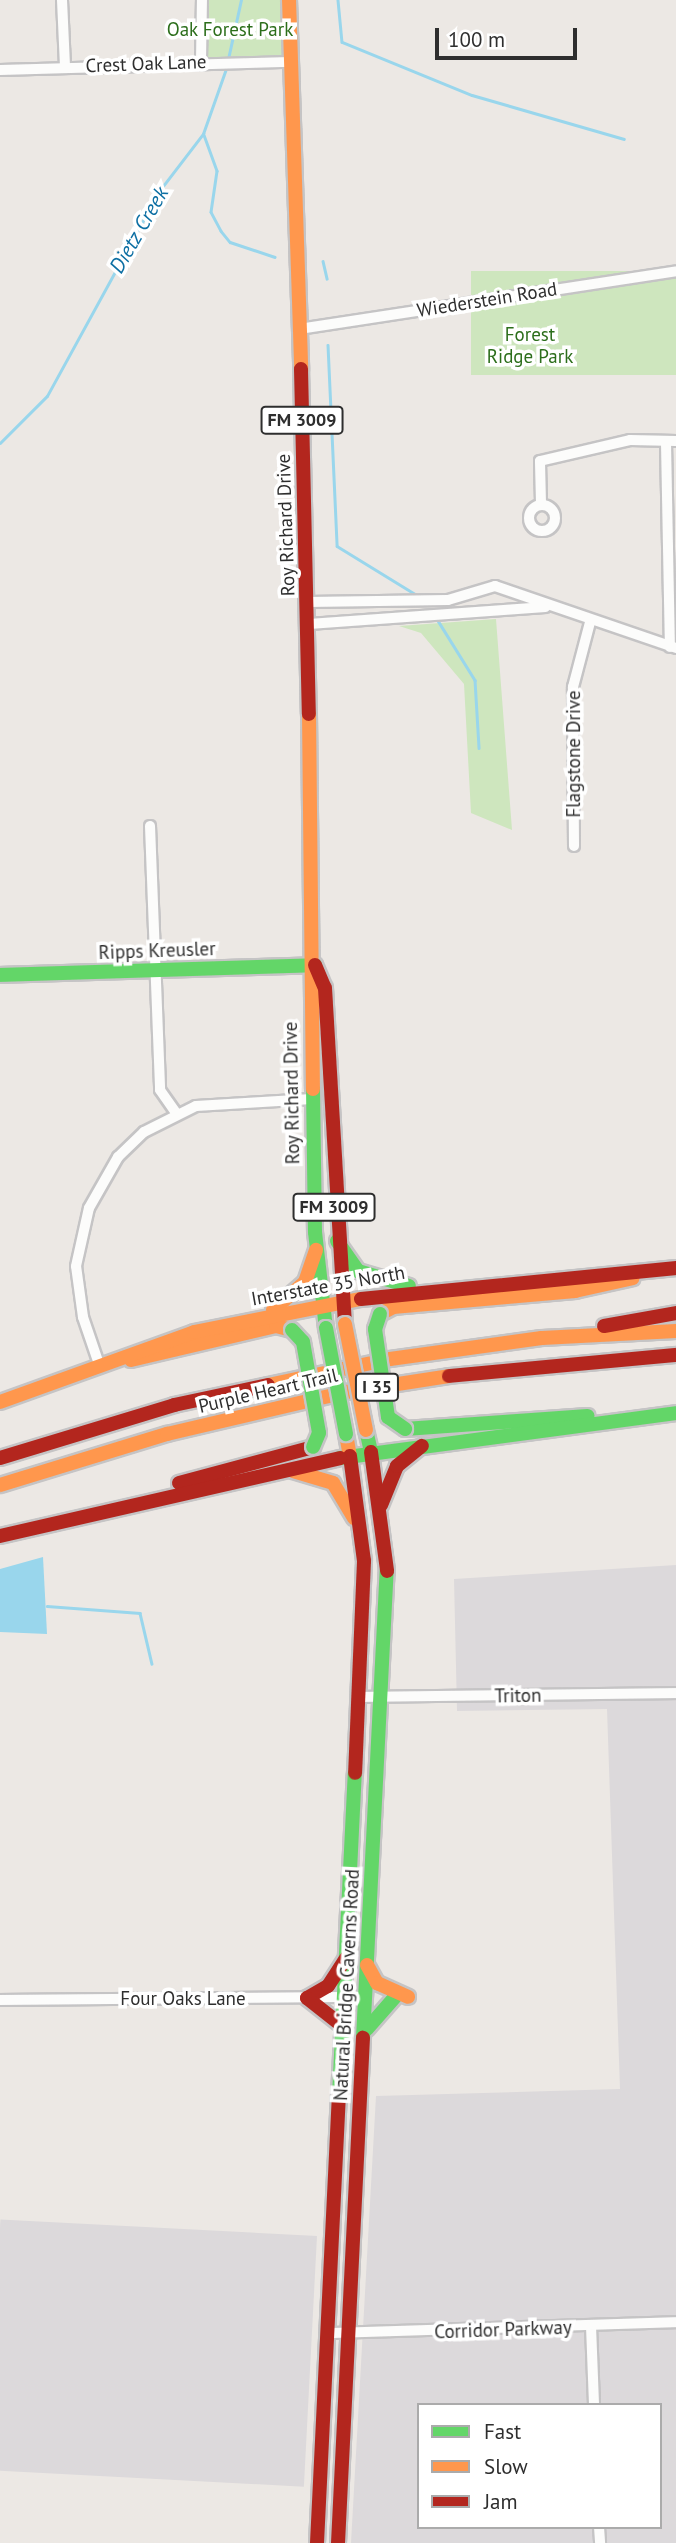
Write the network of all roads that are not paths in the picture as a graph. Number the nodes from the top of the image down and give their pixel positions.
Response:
1 (62, 0) edge
2 (202, 0) edge
3 (289, 0) edge
4 (201, 61) junction
5 (291, 62) junction
6 (65, 67) junction
7 (0, 70) edge
8 (676, 271) edge
9 (299, 329) junction
10 (671, 442) edge
11 (541, 503) dead end
12 (308, 602) junction
13 (449, 605) junction
14 (545, 607) junction
15 (590, 622) junction
16 (309, 624) junction
17 (673, 648) edge
18 (150, 825) dead end
19 (574, 846) dead end
20 (315, 965) junction
21 (156, 969) junction
22 (0, 975) edge
23 (312, 1099) junction
24 (176, 1113) junction
25 (335, 1238) junction
26 (316, 1248) junction
27 (674, 1268) edge
28 (425, 1289) junction
29 (341, 1301) junction
30 (321, 1304) junction
31 (676, 1313) edge
32 (266, 1315) junction
33 (676, 1331) edge
34 (542, 1338) junction
35 (676, 1355) edge
36 (107, 1365) junction
37 (0, 1402) edge
38 (676, 1413) edge
39 (622, 1418) junction
40 (424, 1445) junction
41 (371, 1452) junction
42 (350, 1456) junction
43 (0, 1458) edge
44 (273, 1469) junction
45 (0, 1485) edge
46 (380, 1506) junction
47 (116, 1508) junction
48 (0, 1536) edge
49 (362, 1536) junction
50 (676, 1693) edge
51 (360, 1698) junction
52 (381, 1698) junction
53 (349, 1953) junction
54 (367, 1965) junction
55 (347, 1997) junction
56 (365, 1997) junction
57 (307, 1998) junction
58 (0, 2000) edge
59 (345, 2028) junction
60 (363, 2040) junction
61 (676, 2322) edge
62 (591, 2326) junction
63 (330, 2333) junction
64 (349, 2334) junction
65 (594, 2403) edge
66 (317, 2543) edge
67 (338, 2543) edge

1 - 6 street
2 - 4 street
3 - 5 main road, Roy Richard Drive / FM 3009
4 - 5 street, Crest Oak Lane
4 - 6 street, Crest Oak Lane
5 - 9 main road, Roy Richard Drive / FM 3009
6 - 7 street, Crest Oak Lane
8 - 9 street, Wiederstein Road
9 - 12 main road, Roy Richard Drive / FM 3009
10 - 11 street
10 - 17 street
12 - 13 street
12 - 16 main road, Roy Richard Drive / FM 3009
13 - 14 street
13 - 14 street
13 - 16 street
14 - 15 street
15 - 17 street
15 - 19 street, Flagstone Drive
16 - 20 main road, Roy Richard Drive / FM 3009
18 - 21 street
20 - 21 main road, Ripps Kreusler
20 - 23 main road, Roy Richard Drive / FM 3009
20 - 25 main road, Roy Richard Drive / FM 3009
21 - 22 main road, Ripps Kreusler
21 - 24 street
23 - 24 street
23 - 26 main road, Roy Richard Drive / FM 3009
24 - 36 street
25 - 28 main road
25 - 29 main road, Roy Richard Drive / FM 3009
26 - 30 main road, Roy Richard Drive / FM 3009
26 - 32 main road
27 - 28 main road, Interstate 35 North
27 - 39 main road, bridge
28 - 29 main road, Interstate 35 North
29 - 30 main road, Interstate 35 North
29 - 41 main road, Natural Bridge Caverns Road / FM 3009, bridge
30 - 32 main road, Interstate 35 North
30 - 42 main road, FM 3009, bridge
31 - 34 main road
32 - 36 main road, Interstate 35 North
33 - 34 main road, Purple Heart Trail / I 35
34 - 43 main road, Purple Heart Trail / I 35
35 - 45 main road, Purple Heart Trail / I 35
36 - 37 main road, Interstate 35 North
36 - 47 main road, bridge
38 - 39 main road
39 - 40 main road
40 - 41 main road
40 - 46 main road
41 - 42 main road
41 - 46 main road, Natural Bridge Caverns Road / FM 3009
42 - 44 main road
42 - 49 main road, Natural Bridge Caverns Road / FM 3009
44 - 47 main road
44 - 49 main road
46 - 52 main road, Natural Bridge Caverns Road / FM 3009
47 - 48 main road
49 - 51 main road, Natural Bridge Caverns Road / FM 3009
50 - 52 street, Triton
51 - 52 street, Triton
51 - 53 main road, Natural Bridge Caverns Road / FM 3009
52 - 54 main road, Natural Bridge Caverns Road / FM 3009
53 - 55 main road, Natural Bridge Caverns Road / FM 3009
53 - 57 main road
54 - 56 main road, Natural Bridge Caverns Road / FM 3009
54 - 60 main road
55 - 56 street, Four Oaks Lane
55 - 57 street, Four Oaks Lane
55 - 59 main road, Natural Bridge Caverns Road / FM 3009
56 - 60 main road, Natural Bridge Caverns Road / FM 3009
57 - 58 street, Four Oaks Lane
57 - 59 main road
59 - 63 main road, Natural Bridge Caverns Road / FM 3009
60 - 64 main road, Natural Bridge Caverns Road / FM 3009
61 - 62 street, Corridor Parkway
62 - 64 street, Corridor Parkway
62 - 65 street
63 - 64 street, Corridor Parkway
63 - 66 main road, Natural Bridge Caverns Road / FM 3009
64 - 67 main road, Natural Bridge Caverns Road / FM 3009

